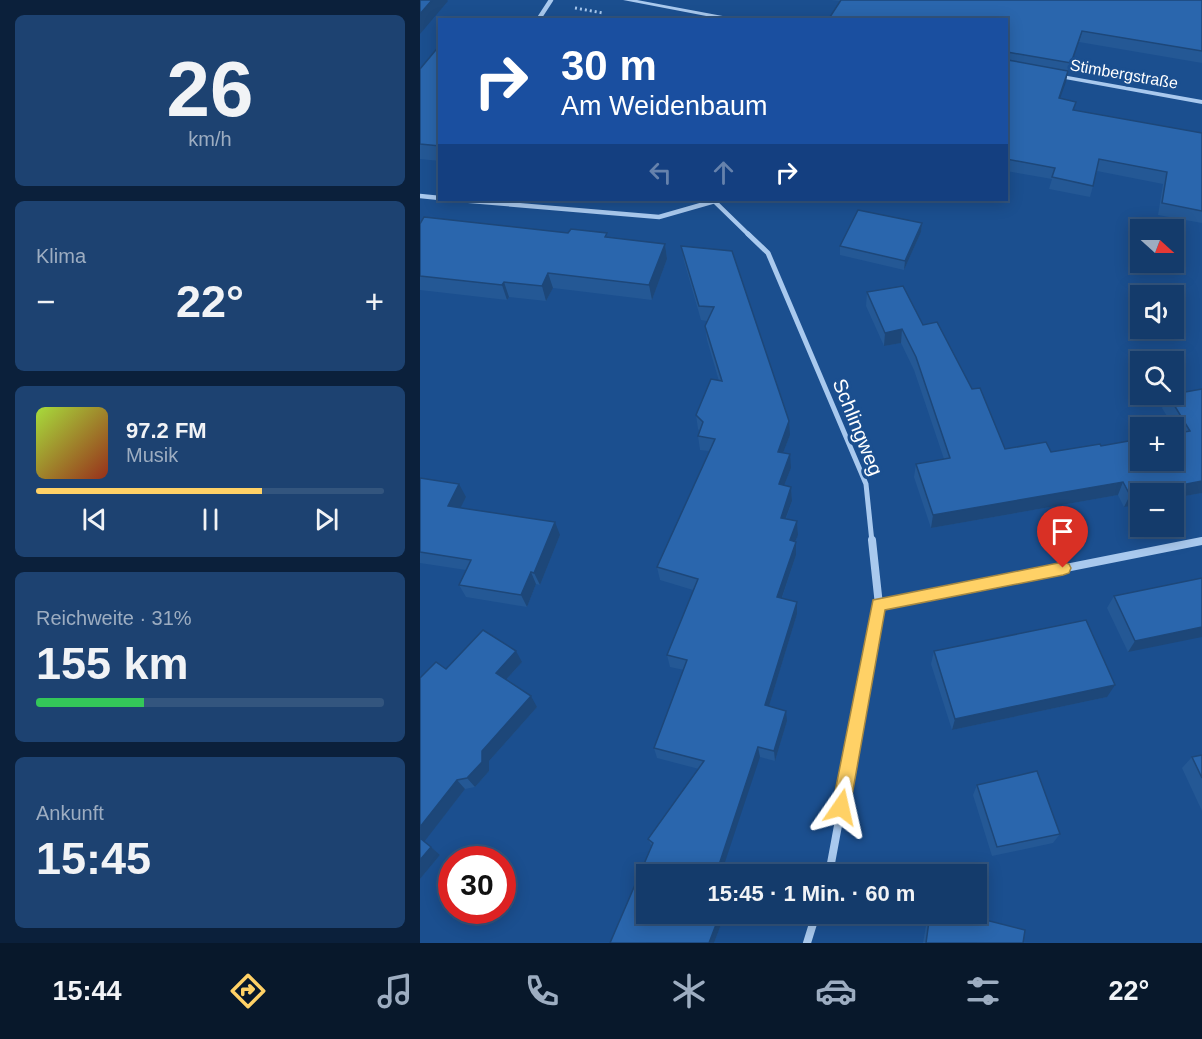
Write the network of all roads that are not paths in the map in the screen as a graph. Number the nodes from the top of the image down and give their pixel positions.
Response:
1 (626, 0) edge
2 (550, 2) edge
3 (539, 18) edge
4 (730, 18) edge
5 (1041, 73) edge
6 (1202, 102) edge
7 (420, 196) edge
8 (438, 198) edge
9 (471, 201) edge
10 (711, 201) edge
11 (715, 201) edge
12 (1202, 541) edge
13 (879, 604) junction
14 (830, 864) edge
15 (813, 924) edge
16 (807, 943) edge

1 - 4 street
2 - 3 street
5 - 6 street, Stimbergstraße
7 - 8 street
9 - 10 street
11 - 13 street, Schlingweg
12 - 13 street
13 - 14 street, Schlingweg
15 - 16 street

